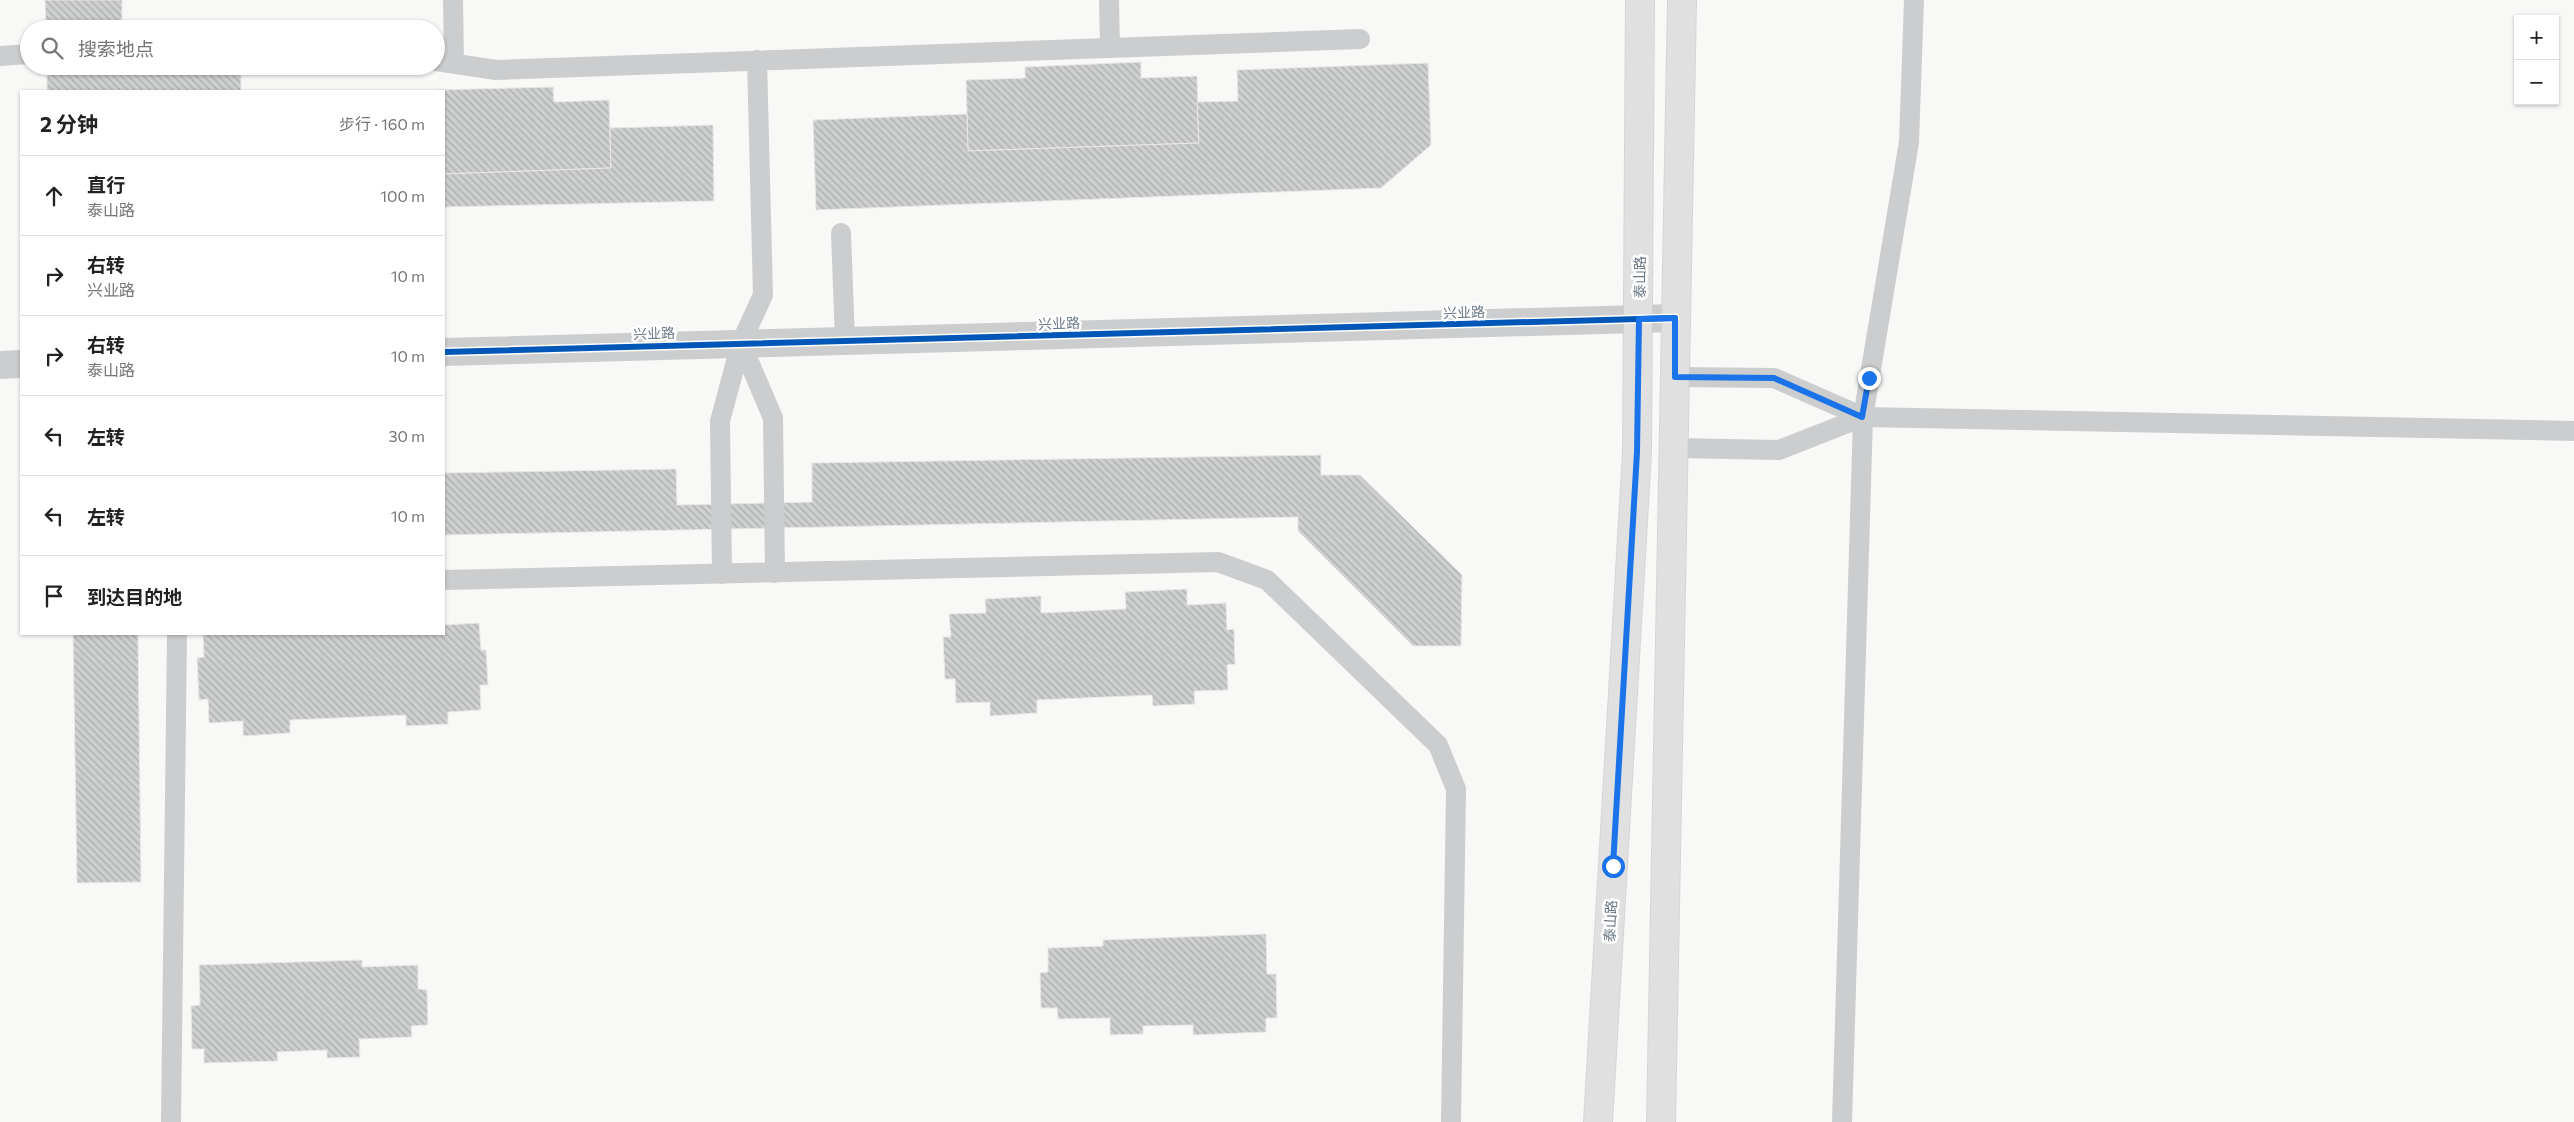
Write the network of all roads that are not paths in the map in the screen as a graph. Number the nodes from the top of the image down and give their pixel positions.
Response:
1 (453, 0) edge
2 (1109, 0) edge
3 (1640, 0) edge
4 (1682, 0) edge
5 (1914, 0) edge
6 (1360, 39) dead end
7 (1110, 48) junction
8 (20, 55) edge
9 (0, 56) edge
10 (757, 60) junction
11 (445, 62) edge
12 (841, 233) dead end
13 (1675, 318) junction
14 (1639, 319) junction
15 (845, 341) junction
16 (741, 343) junction
17 (445, 352) edge
18 (20, 364) edge
19 (0, 365) edge
20 (1675, 377) junction
21 (1862, 417) junction
22 (2574, 431) edge
23 (1675, 448) junction
24 (775, 573) junction
25 (722, 574) junction
26 (445, 580) edge
27 (178, 635) edge
28 (171, 1122) edge
29 (1451, 1122) edge
30 (1598, 1122) edge
31 (1661, 1122) edge
32 (1842, 1122) edge

1 - 11 lane
2 - 7 lane
3 - 14 main road, 泰山路
4 - 13 main road
5 - 21 lane
6 - 7 lane
7 - 10 lane
8 - 9 lane
10 - 11 lane
10 - 16 lane
12 - 15 lane
13 - 14 street, 兴业路
13 - 20 main road
14 - 15 street, 兴业路
14 - 30 main road, 泰山路
15 - 16 street, 兴业路
16 - 17 street, 兴业路
16 - 24 lane
16 - 25 lane
18 - 19 street
20 - 21 lane
20 - 23 main road
21 - 22 lane
21 - 23 lane
21 - 32 lane
23 - 31 main road
24 - 25 lane
24 - 29 lane
25 - 26 lane
27 - 28 lane

